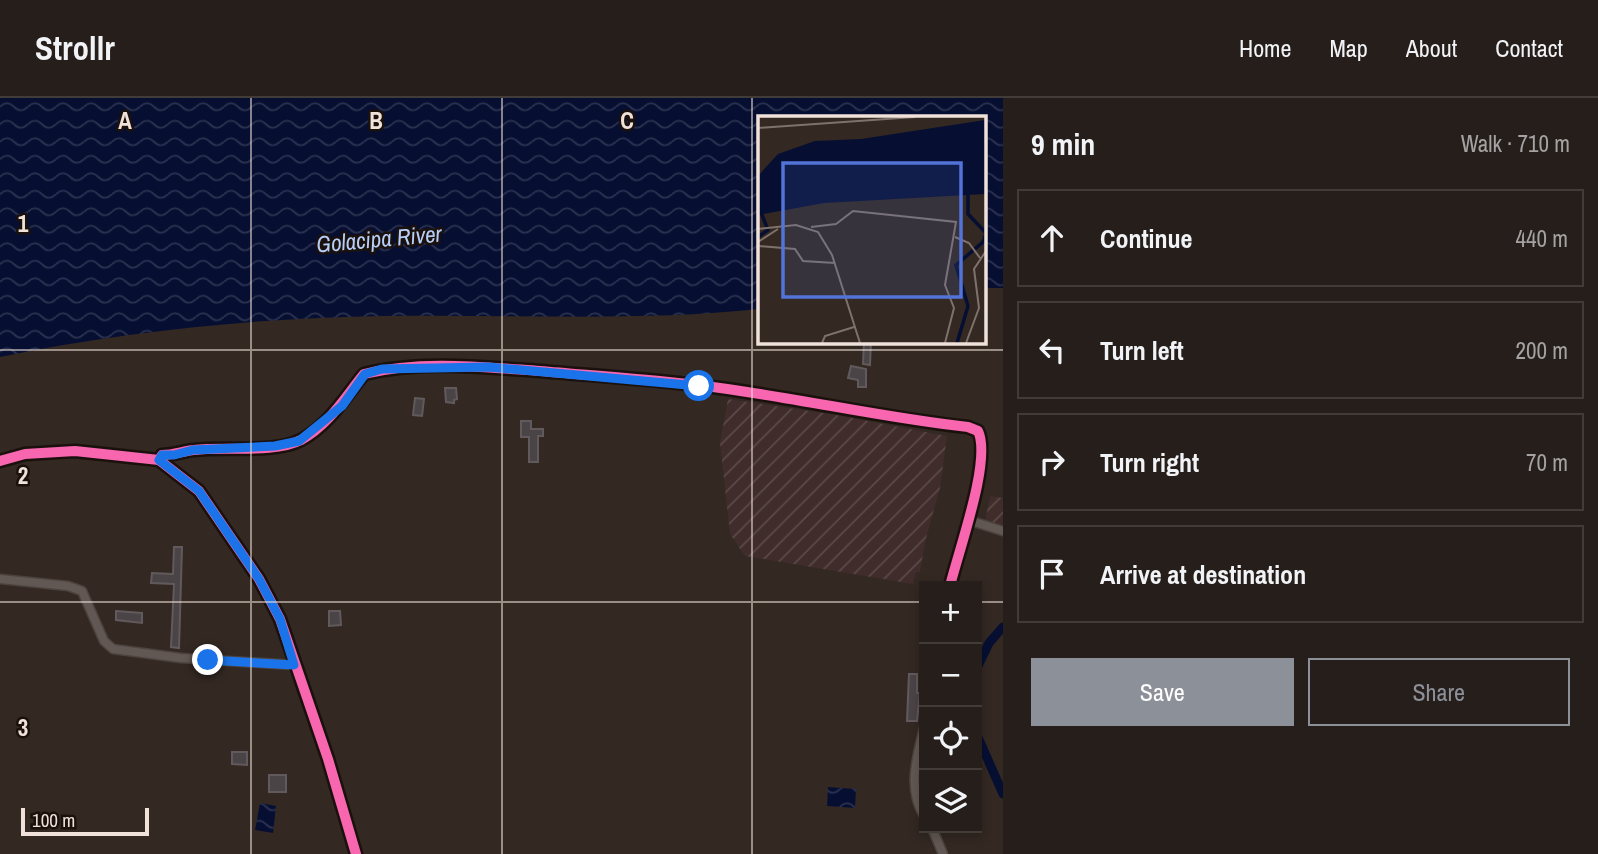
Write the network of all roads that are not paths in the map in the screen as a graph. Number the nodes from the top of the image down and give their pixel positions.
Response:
1 (159, 460) junction
2 (0, 461) edge
3 (968, 520) junction
4 (1003, 531) edge
5 (0, 579) edge
6 (951, 581) edge
7 (294, 665) junction
8 (919, 749) edge
9 (919, 803) edge
10 (934, 833) edge
11 (356, 854) edge
12 (943, 854) edge

1 - 2 street
1 - 3 street
1 - 7 street
3 - 4 street
3 - 6 street
5 - 7 street
7 - 11 street
8 - 9 street
10 - 12 street

